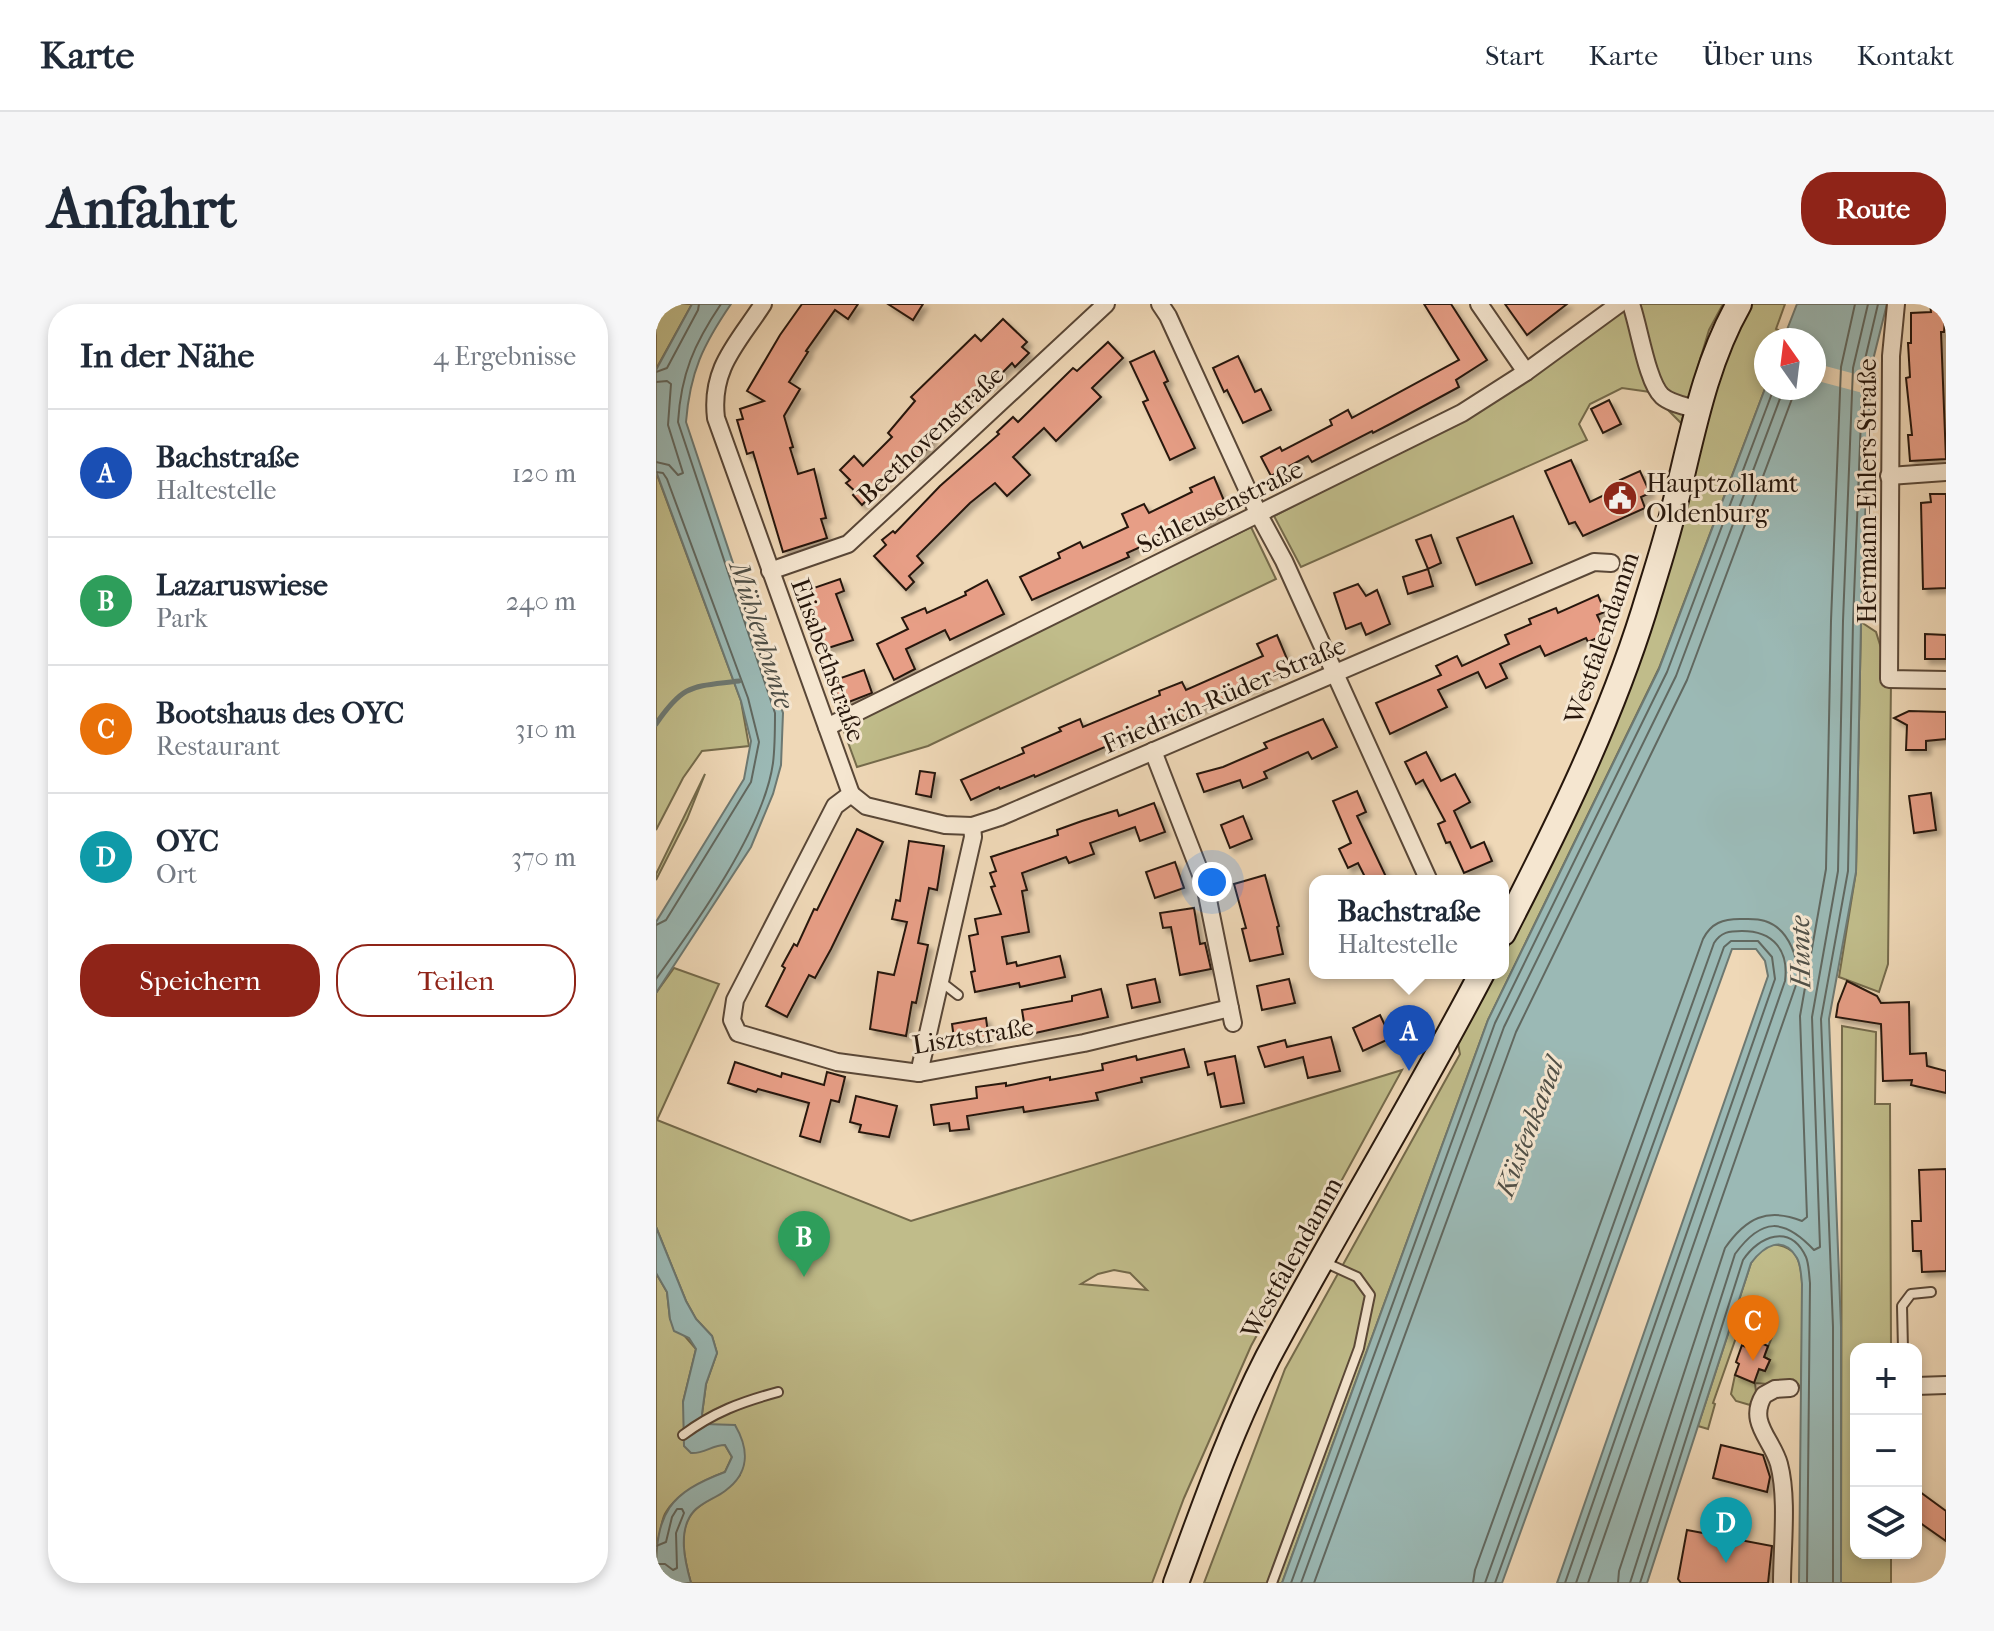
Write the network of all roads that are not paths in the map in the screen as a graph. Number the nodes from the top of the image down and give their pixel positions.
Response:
1 (763, 304) edge
2 (1106, 304) edge
3 (1160, 304) edge
4 (1479, 304) edge
5 (1619, 304) edge
6 (1631, 304) edge
7 (1739, 304) edge
8 (1896, 304) edge
9 (1526, 372) junction
10 (1698, 410) junction
11 (1946, 472) edge
12 (1889, 476) junction
13 (1259, 515) junction
14 (1611, 563) dead end
15 (770, 571) junction
16 (1334, 674) junction
17 (1946, 680) edge
18 (827, 727) junction
19 (1153, 751) junction
20 (851, 794) junction
21 (972, 826) junction
22 (1426, 875) edge
23 (1509, 921) edge
24 (1479, 979) edge
25 (940, 980) junction
26 (958, 995) dead end
27 (919, 1073) junction
28 (1322, 1261) junction
29 (1931, 1292) dead end
30 (1903, 1343) edge
31 (1946, 1385) edge
32 (1922, 1386) edge
33 (1790, 1388) dead end
34 (778, 1392) dead end
35 (683, 1435) dead end
36 (1176, 1583) edge
37 (1272, 1583) edge
38 (1782, 1583) edge

1 - 15 street, Elisabethstraße
2 - 15 street, Beethovenstraße
3 - 13 street
4 - 9 street
5 - 9 street, Schleusenstraße
6 - 10 street
7 - 10 street, Westfalendamm
8 - 12 street, Hermann-Ehlers-Straße
9 - 13 street, Schleusenstraße
10 - 23 street, Westfalendamm
11 - 12 street
12 - 17 street, Hermann-Ehlers-Straße
13 - 16 street
13 - 18 street, Schleusenstraße
14 - 16 street, Friedrich-Rüder-Straße
15 - 18 street, Elisabethstraße
16 - 19 street, Friedrich-Rüder-Straße
16 - 22 street
18 - 20 street, Elisabethstraße
19 - 21 street, Friedrich-Rüder-Straße
19 - 27 street, Lisztstraße
20 - 21 street, Friedrich-Rüder-Straße
20 - 27 street, Lisztstraße
21 - 25 street
24 - 28 street, Westfalendamm
25 - 26 lane
25 - 27 street
28 - 36 street, Westfalendamm
28 - 37 lane
29 - 30 lane
31 - 32 street
33 - 38 street
34 - 35 lane

